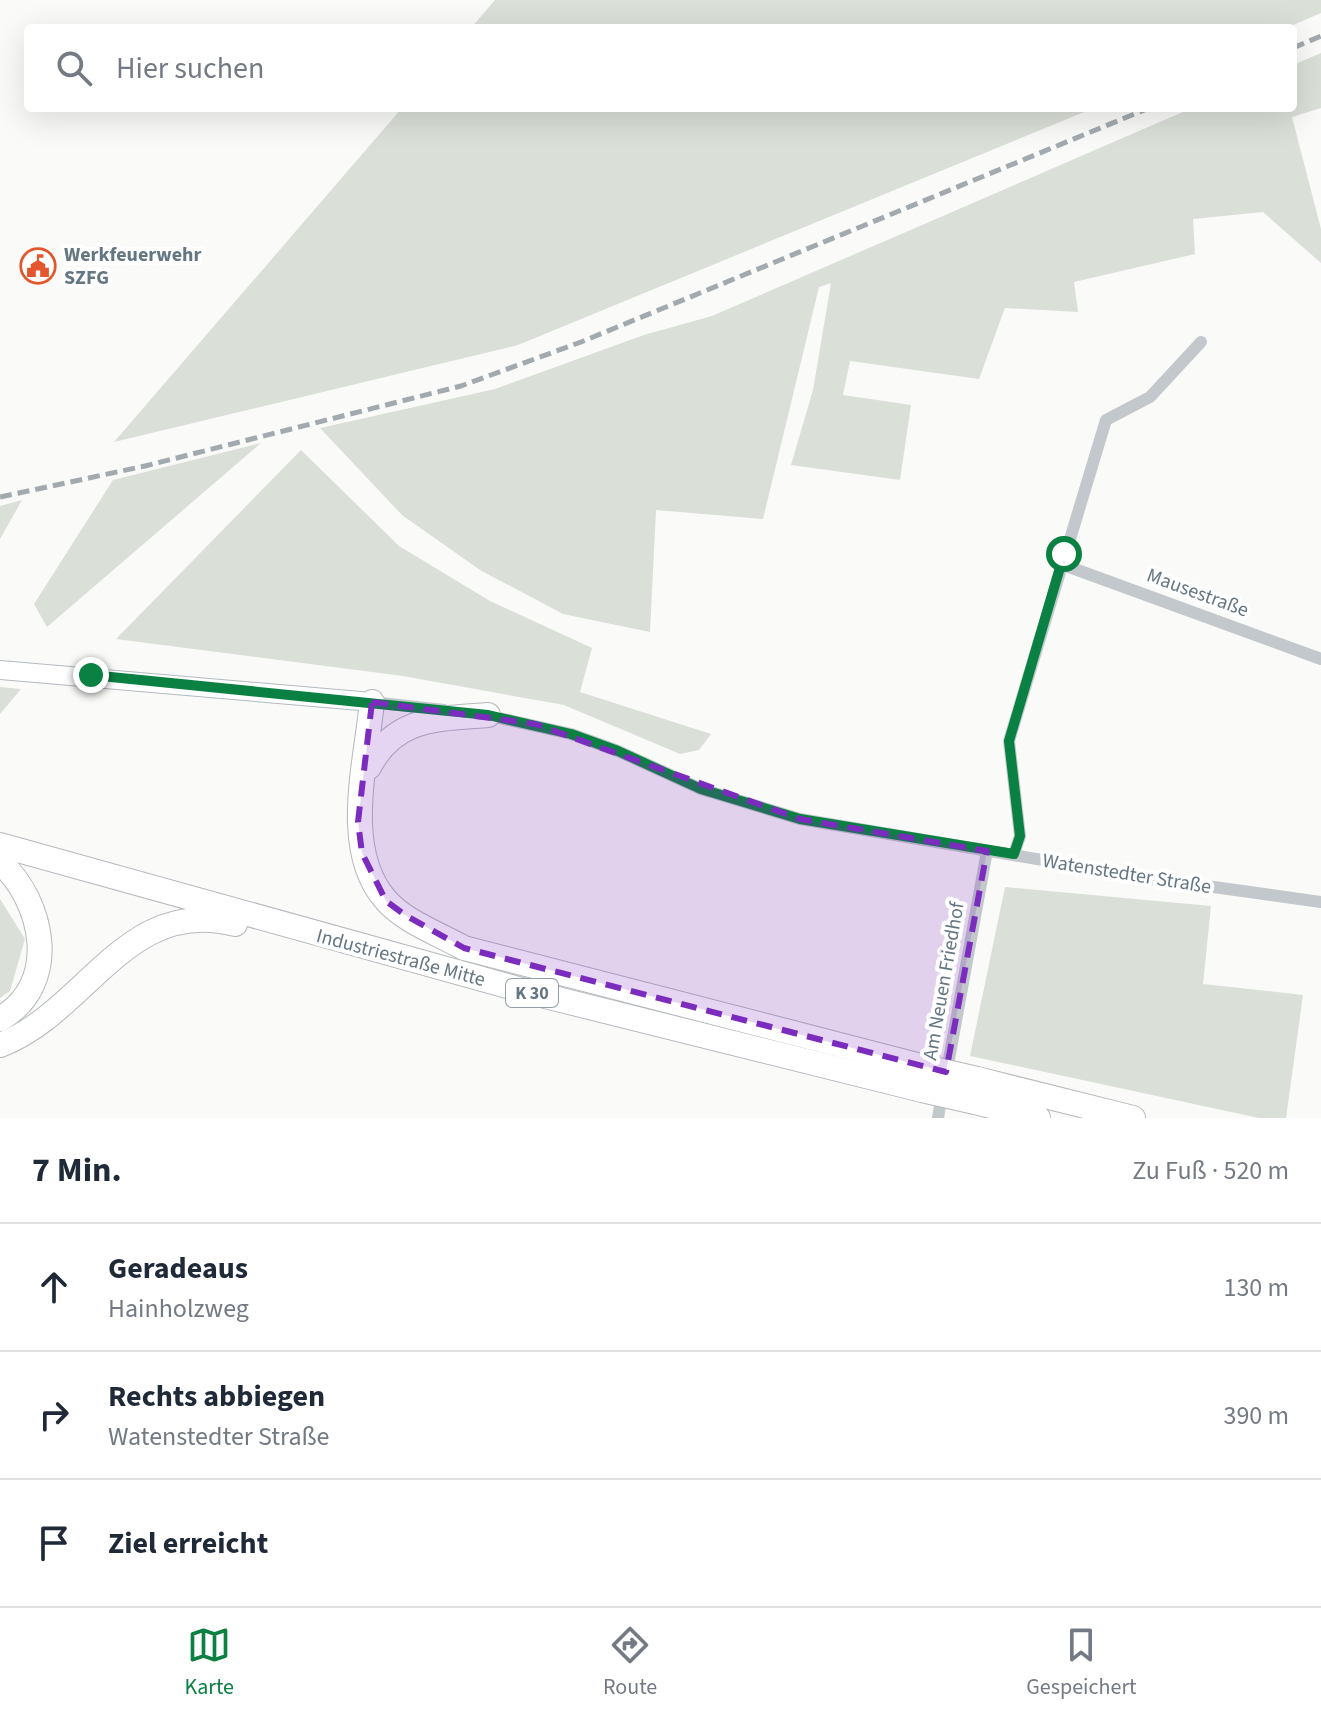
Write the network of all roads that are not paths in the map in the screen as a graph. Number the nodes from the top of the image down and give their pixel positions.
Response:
1 (1201, 342) dead end
2 (1061, 564) junction
3 (0, 656) edge
4 (1321, 659) edge
5 (0, 670) edge
6 (38, 671) junction
7 (372, 702) junction
8 (488, 715) junction
9 (366, 773) junction
10 (0, 845) edge
11 (987, 851) junction
12 (1014, 854) junction
13 (0, 862) edge
14 (1321, 902) edge
15 (340, 940) junction
16 (0, 1019) edge
17 (0, 1045) edge
18 (924, 1078) junction
19 (976, 1090) junction
20 (938, 1118) edge
21 (1038, 1118) edge
22 (1133, 1118) edge

1 - 2 street
2 - 4 street, Mausestraße
2 - 12 street
3 - 6 main road
5 - 6 main road
6 - 7 main road, Watenstedter Straße
7 - 8 street, Watenstedter Straße
7 - 9 highway, Industriestraße Mitte
8 - 9 highway
8 - 11 street, Watenstedter Straße
9 - 18 highway, Industriestraße Mitte / K 30
10 - 15 highway, Industriestraße Mitte / K 30
11 - 12 street, Watenstedter Straße
11 - 20 street, Am Neuen Friedhof
12 - 14 street, Watenstedter Straße
13 - 16 highway
15 - 17 highway
15 - 18 highway, Industriestraße Mitte / K 30
18 - 19 highway, Industriestraße Mitte / K 30, bridge
19 - 21 highway, Industriestraße Mitte / K 30
19 - 22 highway, Industriestraße Mitte / K 30

